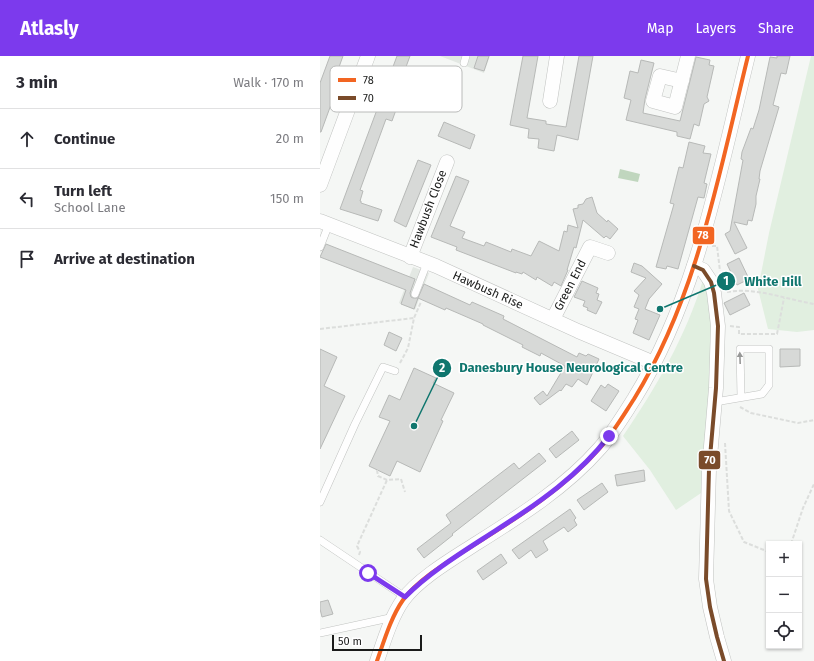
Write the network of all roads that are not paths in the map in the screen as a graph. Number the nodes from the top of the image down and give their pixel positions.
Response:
1 (368, 56) edge
2 (557, 56) edge
3 (688, 56) edge
4 (748, 56) edge
5 (364, 66) edge
6 (682, 81) dead end
7 (550, 101) dead end
8 (347, 112) edge
9 (447, 162) dead end
10 (320, 185) edge
11 (325, 222) edge
12 (320, 247) edge
13 (608, 253) dead end
14 (410, 257) junction
15 (427, 263) junction
16 (694, 266) junction
17 (415, 294) dead end
18 (553, 319) junction
19 (654, 363) junction
20 (395, 371) road end
21 (741, 397) junction
22 (721, 401) junction
23 (320, 502) edge
24 (320, 540) edge
25 (405, 597) junction
26 (394, 617) junction
27 (320, 633) edge
28 (377, 661) edge
29 (724, 661) edge

1 - 5 street
2 - 7 street
3 - 6 street
4 - 16 street
8 - 10 street
9 - 14 street, Hawbush Close
11 - 12 lane
11 - 14 street, Hawbush Rise
13 - 18 street, Green End
14 - 15 street, Hawbush Rise
15 - 17 lane
15 - 18 street, Hawbush Rise
16 - 19 street
16 - 22 street
18 - 19 street, Hawbush Rise
19 - 25 street
20 - 23 lane
21 -> 21 lane
21 - 22 lane
22 - 29 street
24 - 25 lane
25 - 26 street
26 - 27 lane
26 - 28 street

